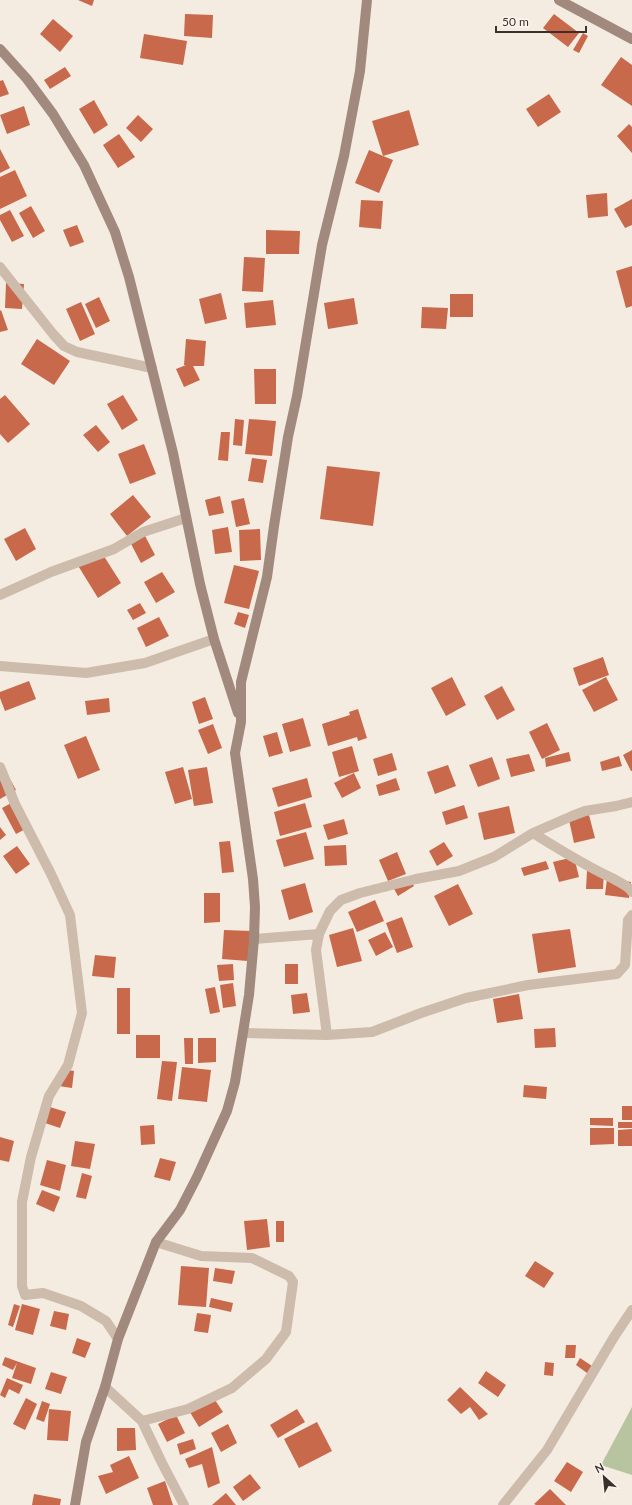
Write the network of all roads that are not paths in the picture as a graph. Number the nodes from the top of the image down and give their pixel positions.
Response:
1 (367, 0) edge
2 (559, 0) edge
3 (632, 39) edge
4 (0, 50) edge
5 (0, 267) edge
6 (152, 368) junction
7 (186, 518) junction
8 (0, 595) edge
9 (214, 639) junction
10 (0, 666) edge
11 (241, 722) junction
12 (0, 767) edge
13 (632, 802) edge
14 (533, 833) junction
15 (632, 892) edge
16 (632, 915) edge
17 (319, 934) junction
18 (254, 939) junction
19 (243, 1033) junction
20 (327, 1035) junction
21 (156, 1242) junction
22 (632, 1310) edge
23 (118, 1338) junction
24 (104, 1387) junction
25 (142, 1421) junction
26 (75, 1505) edge
27 (184, 1505) edge
28 (503, 1505) edge

1 - 11 main road
2 - 3 main road
4 - 6 main road
5 - 6 street
6 - 7 main road
7 - 8 street
7 - 9 main road
9 - 10 street
9 - 11 main road
11 - 18 main road
12 - 23 street
13 - 14 street
14 - 15 street
14 - 17 street
16 - 20 street
17 - 18 street
17 - 20 street
18 - 19 main road
19 - 20 street
19 - 21 main road
21 - 23 main road
21 - 25 street
22 - 28 street
23 - 24 main road
24 - 25 street
24 - 26 main road
25 - 27 street

